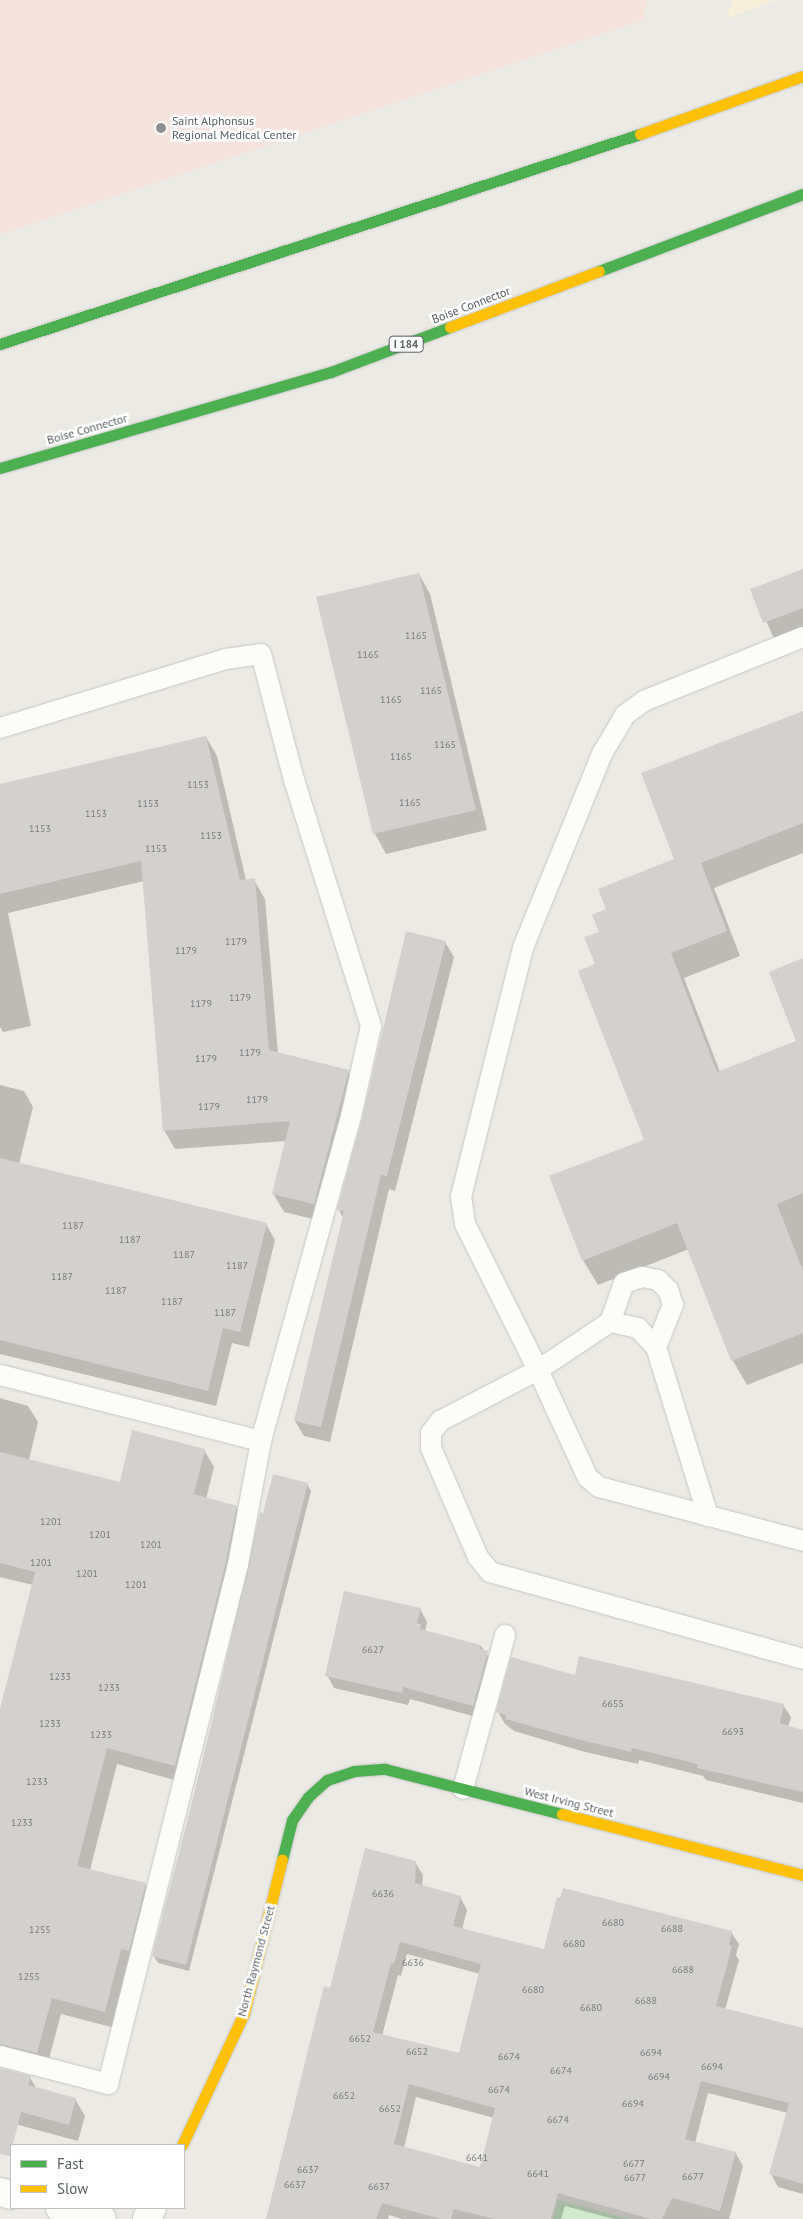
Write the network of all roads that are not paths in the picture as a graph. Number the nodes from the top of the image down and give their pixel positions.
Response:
1 (803, 76) edge
2 (803, 194) edge
3 (0, 344) edge
4 (0, 468) edge
5 (803, 637) edge
6 (0, 728) edge
7 (610, 1322) junction
8 (656, 1347) junction
9 (538, 1370) junction
10 (0, 1375) edge
11 (261, 1441) junction
12 (708, 1516) junction
13 (803, 1541) edge
14 (505, 1635) dead end
15 (803, 1659) edge
16 (327, 1780) joint
17 (463, 1789) junction
18 (803, 1875) edge
19 (0, 2056) edge
20 (182, 2144) edge
21 (64, 2209) edge
22 (102, 2219) edge

1 - 3 main road
2 - 4 main road, Boise Connector / I 184
5 - 9 lane
6 - 11 lane
7 - 8 lane
7 - 8 lane
7 - 9 lane
8 - 12 lane
9 - 12 lane
9 - 15 lane
10 - 11 lane
11 - 19 lane
12 - 13 lane
14 - 17 lane
16 - 17 main road, West Irving Street
16 - 20 main road, North Raymond Street
17 - 18 main road, West Irving Street
21 - 22 street

